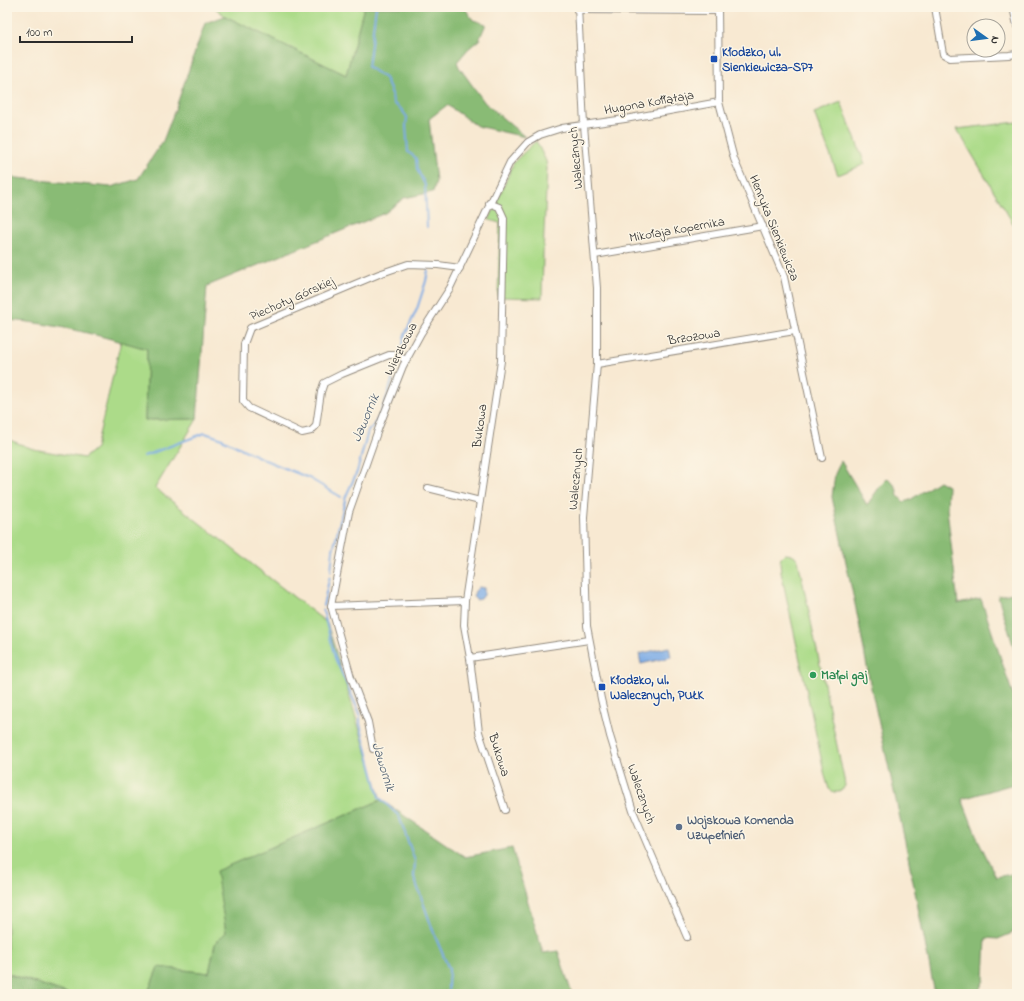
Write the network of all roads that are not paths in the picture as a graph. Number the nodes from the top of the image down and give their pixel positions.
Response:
1 (935, 7) edge
2 (1013, 7) edge
3 (578, 9) edge
4 (718, 9) edge
5 (1017, 26) edge
6 (1017, 54) edge
7 (718, 102) junction
8 (584, 125) junction
9 (490, 203) junction
10 (763, 226) junction
11 (595, 255) junction
12 (460, 268) junction
13 (795, 332) junction
14 (406, 360) junction
15 (597, 364) junction
16 (822, 458) dead end
17 (428, 488) dead end
18 (480, 501) junction
19 (465, 601) junction
20 (331, 606) junction
21 (589, 640) junction
22 (470, 658) junction
23 (373, 749) dead end
24 (505, 810) dead end
25 (687, 936) dead end

1 - 6 street
2 - 5 street
3 - 4 street
3 - 8 street, Walecznych
4 - 7 street, Henryka Sienkiewicza
7 - 8 street, Hugona Kołłątaja
7 - 10 street, Henryka Sienkiewicza
8 - 9 street, Wierzbowa
8 - 11 street, Walecznych
9 - 12 street, Wierzbowa
9 - 18 street, Bukowa
10 - 11 street, Mikołaja Kopernika
10 - 13 street, Henryka Sienkiewicza
11 - 15 street, Walecznych
12 - 14 street, Wierzbowa
12 - 14 street, Piechoty Górskiej
13 - 15 street, Brzozowa
13 - 16 street, Henryka Sienkiewicza
14 - 20 street, Wierzbowa
15 - 21 street, Walecznych
17 - 18 street
18 - 19 street, Bukowa
19 - 20 street
19 - 22 street, Bukowa
20 - 23 street
21 - 22 street
21 - 25 street, Walecznych
22 - 24 street, Bukowa

